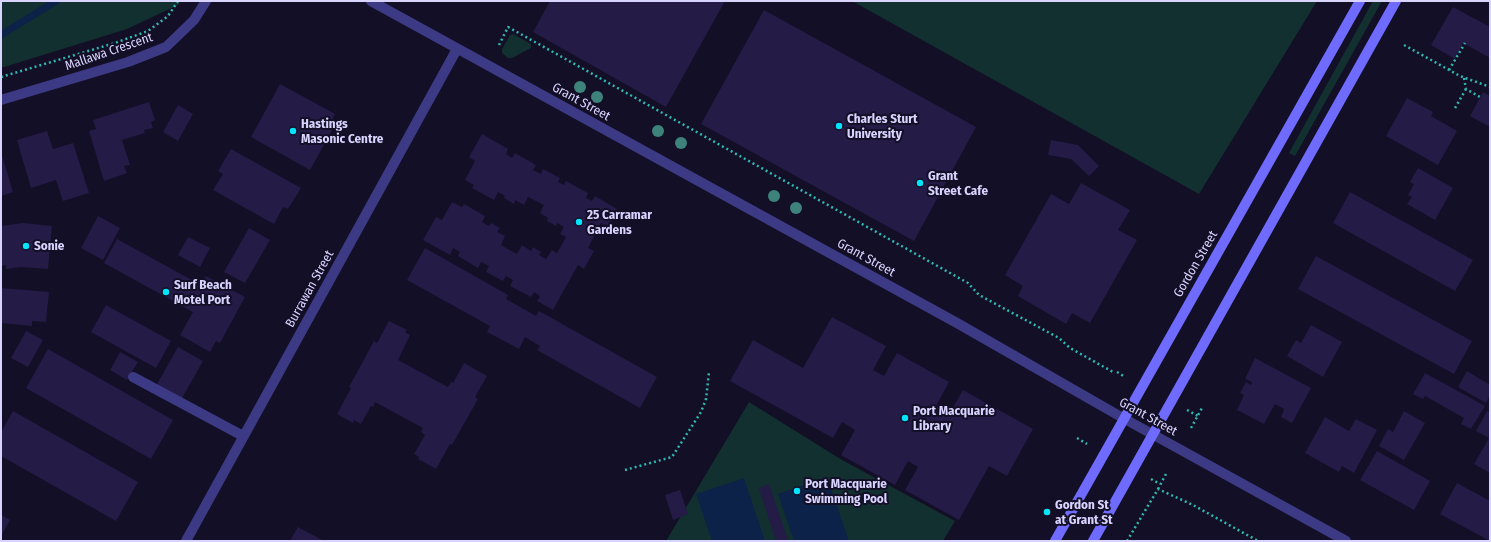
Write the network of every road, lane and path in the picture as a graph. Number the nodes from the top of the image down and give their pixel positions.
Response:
1 (178, 1) edge
2 (206, 1) edge
3 (370, 1) edge
4 (1360, 1) edge
5 (1396, 1) edge
6 (1464, 43) dead end
7 (499, 45) dead end
8 (1404, 45) dead end
9 (457, 49) junction
10 (1449, 70) junction
11 (1, 77) edge
12 (1464, 78) junction
13 (1490, 87) edge
14 (1466, 88) junction
15 (1480, 97) dead end
16 (1, 100) edge
17 (1455, 108) dead end
18 (710, 372) dead end
19 (1113, 372) dead end
20 (1117, 372) dead end
21 (133, 377) dead end
22 (1125, 377) dead end
23 (1202, 408) dead end
24 (1187, 410) dead end
25 (1198, 416) junction
26 (1123, 418) junction
27 (1191, 428) dead end
28 (1154, 435) junction
29 (243, 436) junction
30 (1077, 438) dead end
31 (1087, 444) dead end
32 (625, 470) dead end
33 (1166, 474) dead end
34 (1151, 479) dead end
35 (1160, 484) junction
36 (1158, 489) junction
37 (186, 541) edge
38 (1055, 541) edge
39 (1093, 541) edge
40 (1127, 541) edge
41 (1258, 541) edge
42 (1346, 541) edge

1 - 11 path
2 - 16 street, Mallawa Crescent
3 - 9 street, Grant Street
4 - 26 main road, Gordon Street
5 - 28 main road
6 - 10 path
7 - 19 path
8 - 10 path
9 - 26 street, Grant Street
9 - 29 street, Burrawan Street
10 - 12 path
12 - 13 path
12 - 14 path
14 - 15 path
14 - 17 path
18 - 32 path
20 - 22 path
21 - 29 street
23 - 25 path
24 - 25 path
25 - 27 path
26 - 28 street, Grant Street
26 - 38 main road, Gordon Street
28 - 39 main road
28 - 42 street, Grant Street
29 - 37 street, Burrawan Street
30 - 31 path
33 - 35 path
34 - 35 path
35 - 36 path
36 - 40 path
36 - 41 path

